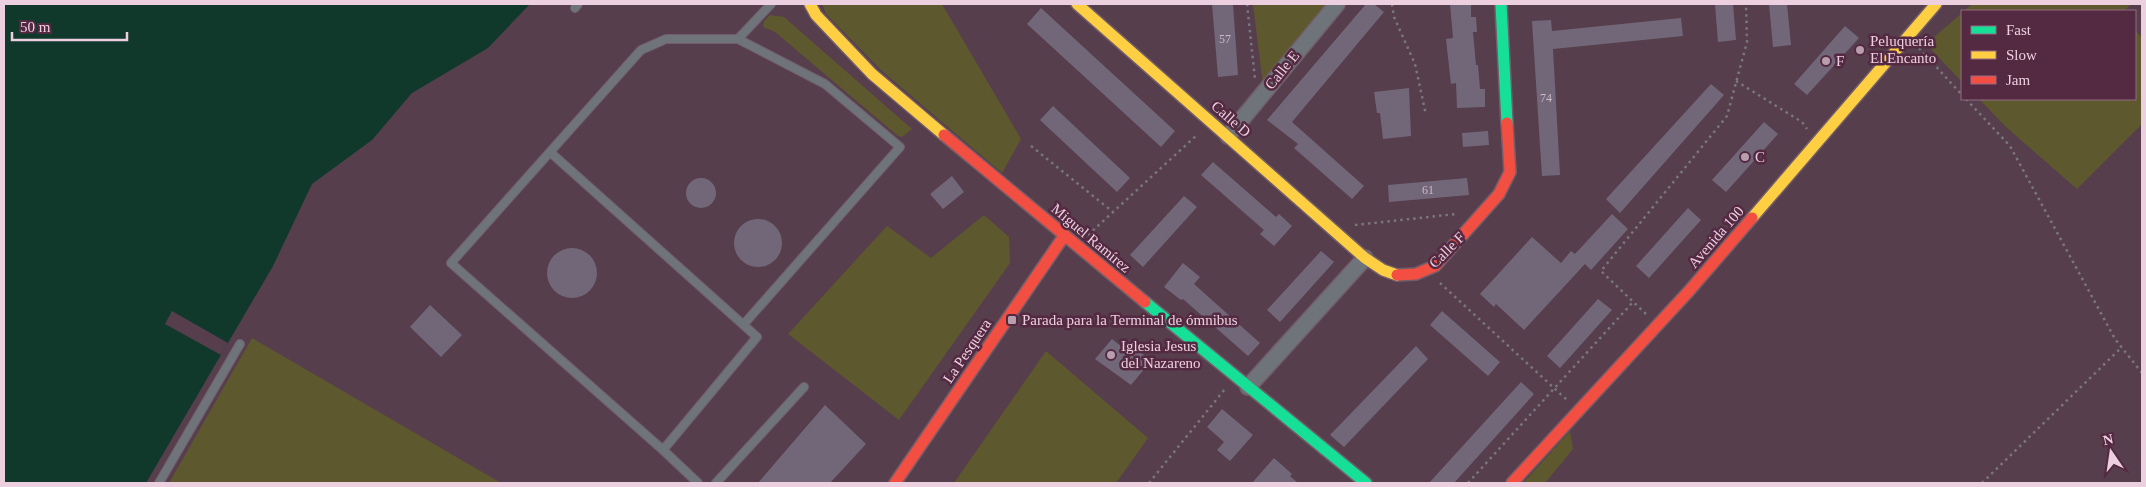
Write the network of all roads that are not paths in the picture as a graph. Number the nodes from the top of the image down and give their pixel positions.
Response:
1 (771, 4) edge
2 (810, 4) edge
3 (1076, 4) edge
4 (1337, 4) edge
5 (1501, 4) edge
6 (1932, 5) edge
7 (738, 39) junction
8 (1228, 136) junction
9 (550, 152) junction
10 (1064, 236) junction
11 (1365, 258) junction
12 (744, 324) junction
13 (240, 344) dead end
14 (804, 387) dead end
15 (1248, 387) junction
16 (663, 450) junction
17 (159, 483) edge
18 (698, 483) edge
19 (716, 483) edge
20 (895, 483) edge
21 (1366, 483) edge
22 (1512, 483) edge

1 - 7 lane
2 - 10 street, Miguel Ramírez
3 - 8 street, Calle D
4 - 8 street, Calle E
5 - 11 street, Calle F
6 - 22 street, Avenida 100
7 - 9 lane
7 - 12 lane
8 - 11 street, Calle D
9 - 12 lane
9 - 16 lane
10 - 15 street, Miguel Ramírez
10 - 20 street, La Pesquera
11 - 15 street
12 - 16 lane
13 - 17 lane
14 - 19 lane
15 - 21 street, Miguel Ramírez
16 - 18 lane

